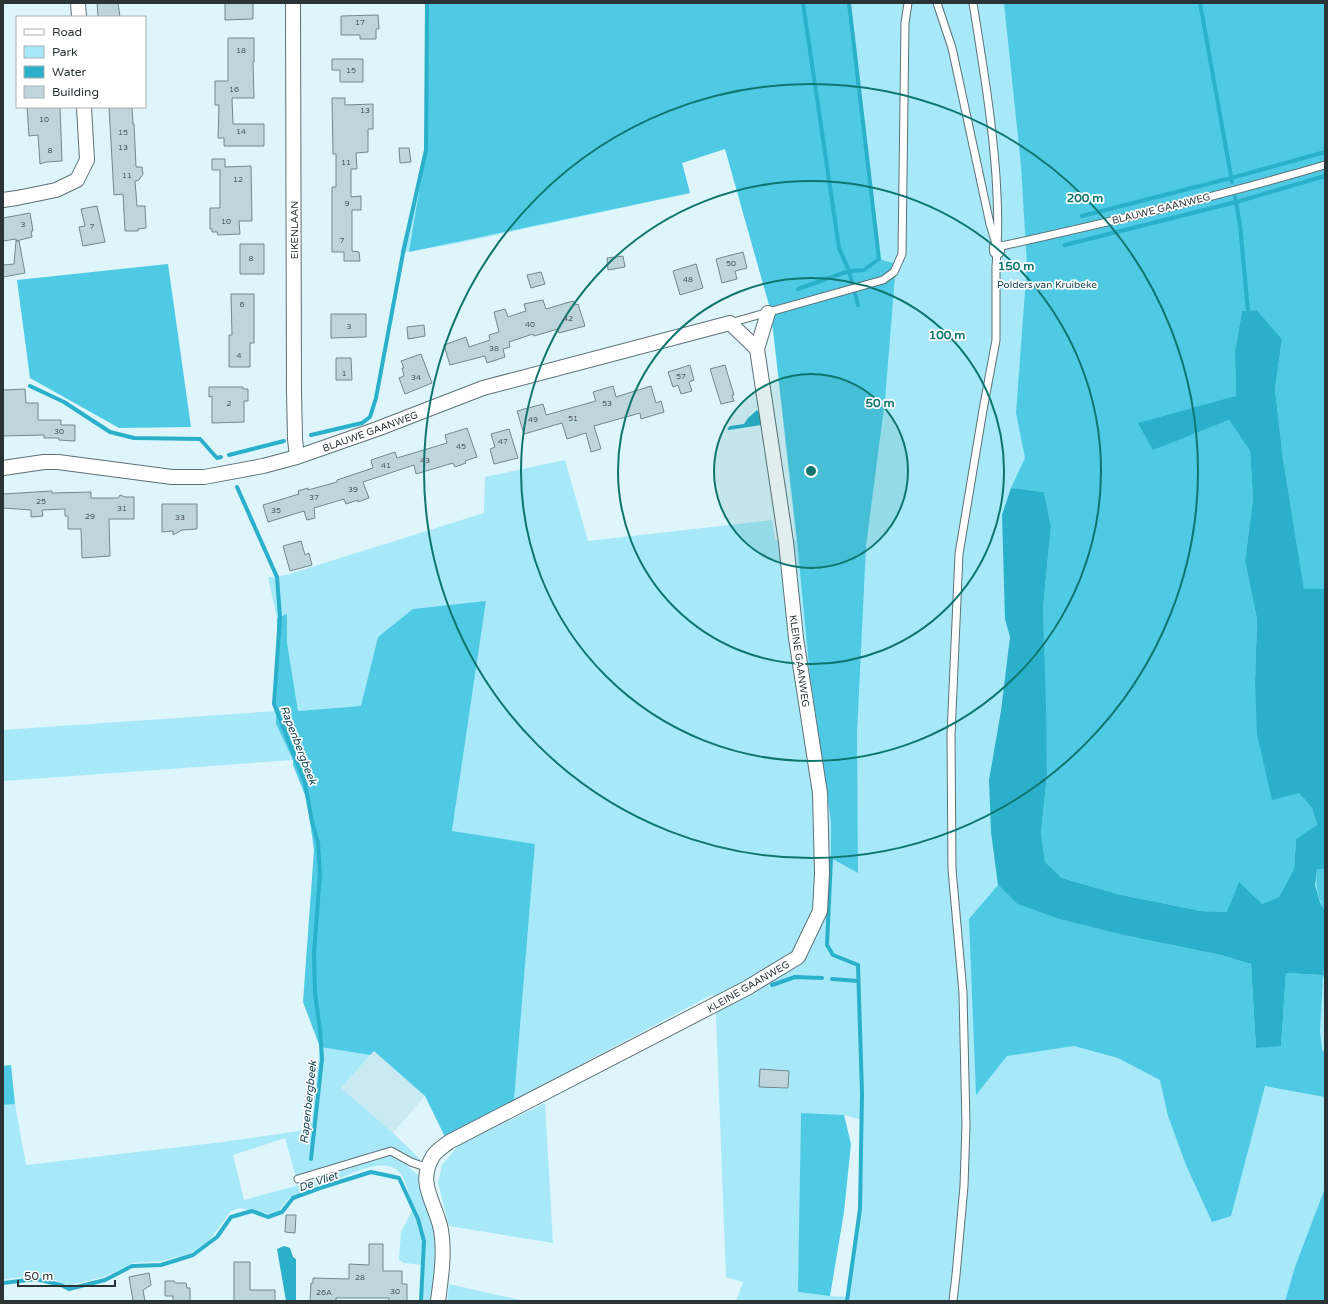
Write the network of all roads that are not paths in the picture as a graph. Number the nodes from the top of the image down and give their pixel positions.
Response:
1 (78, 3) edge
2 (293, 3) edge
3 (908, 3) edge
4 (937, 3) edge
5 (973, 3) edge
6 (79, 16) edge
7 (84, 108) edge
8 (1325, 165) edge
9 (3, 200) edge
10 (997, 249) junction
11 (768, 313) junction
12 (730, 323) junction
13 (757, 349) junction
14 (297, 457) junction
15 (3, 468) edge
16 (428, 1168) junction
17 (298, 1179) dead end
18 (438, 1301) edge
19 (953, 1301) edge

1 - 6 street
2 - 14 street, EIKENLAAN
3 - 11 lane
4 - 10 lane
5 - 10 lane
7 - 9 street
8 - 10 lane, BLAUWE GAANWEG
10 - 19 lane
11 - 12 lane
11 - 13 street, KLEINE GAANWEG
12 - 13 street
12 - 14 street, BLAUWE GAANWEG
13 - 16 street, KLEINE GAANWEG
14 - 15 street, BLAUWE GAANWEG
16 - 17 lane
16 - 18 street, KLEINE GAANWEG

